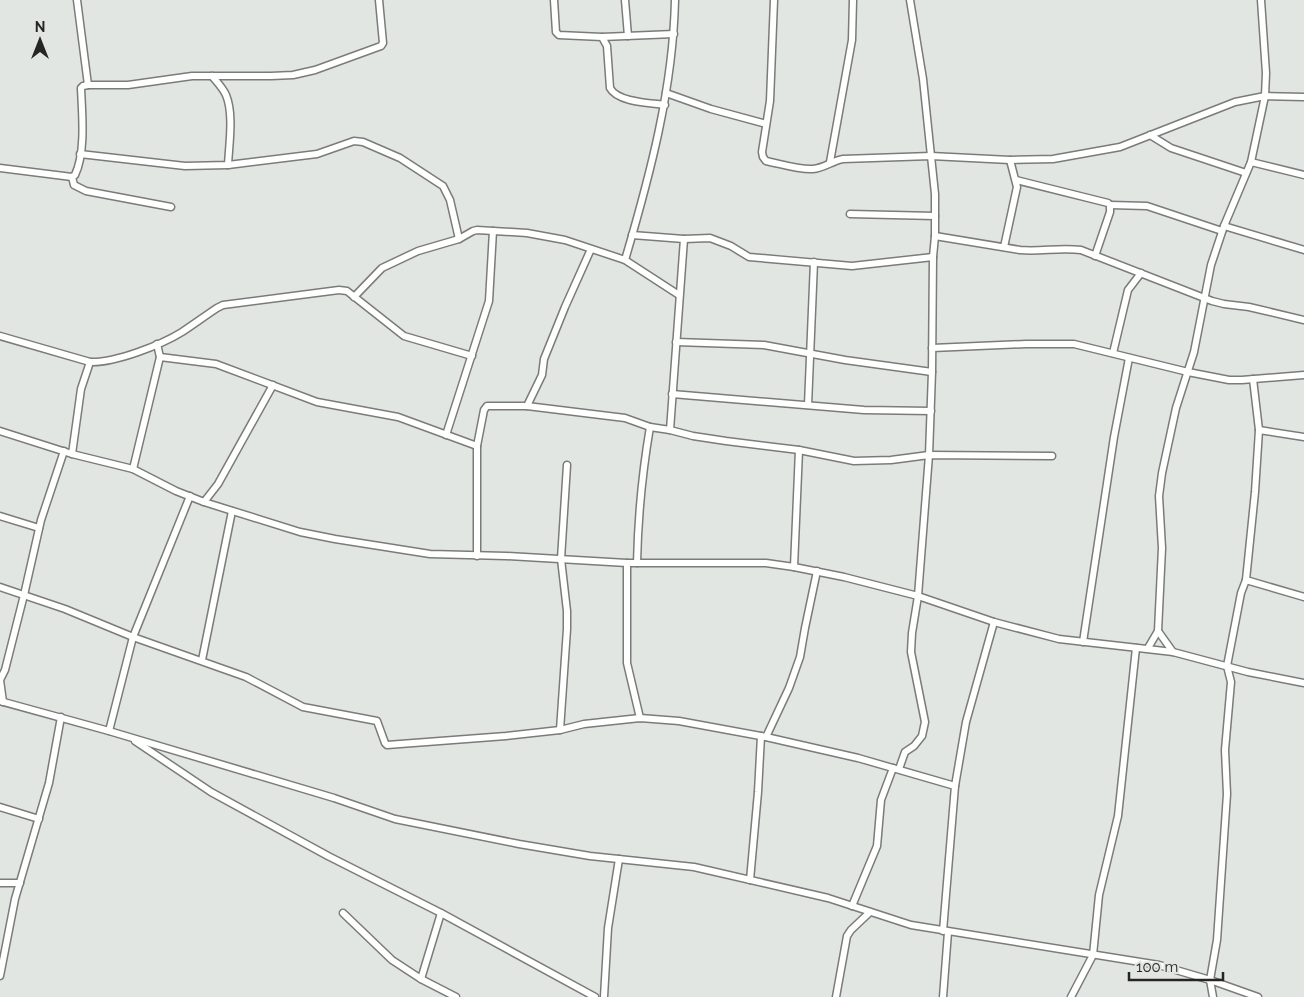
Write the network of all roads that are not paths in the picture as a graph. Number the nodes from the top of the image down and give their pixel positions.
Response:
1 (77, 0) edge
2 (379, 0) edge
3 (554, 0) edge
4 (625, 0) edge
5 (675, 0) edge
6 (774, 0) edge
7 (853, 0) edge
8 (910, 0) edge
9 (1261, 0) edge
10 (674, 34) junction
11 (628, 36) junction
12 (602, 37) junction
13 (212, 76) junction
14 (88, 85) junction
15 (666, 93) junction
16 (1265, 96) junction
17 (1304, 97) edge
18 (665, 105) junction
19 (766, 124) junction
20 (1150, 135) junction
21 (80, 154) junction
22 (931, 156) junction
23 (1010, 160) junction
24 (830, 162) junction
25 (1251, 162) junction
26 (228, 165) junction
27 (0, 168) edge
28 (1246, 173) junction
29 (1304, 175) edge
30 (72, 177) junction
31 (1016, 180) junction
32 (1110, 205) junction
33 (171, 207) dead end
34 (850, 214) dead end
35 (935, 216) junction
36 (1223, 229) junction
37 (493, 231) junction
38 (632, 235) junction
39 (935, 236) junction
40 (459, 239) junction
41 (684, 239) junction
42 (1004, 247) junction
43 (591, 249) junction
44 (1304, 250) edge
45 (1095, 256) junction
46 (933, 257) junction
47 (625, 260) junction
48 (814, 262) junction
49 (1141, 273) junction
50 (679, 296) junction
51 (354, 297) junction
52 (1203, 297) junction
53 (1304, 320) edge
54 (0, 336) edge
55 (676, 342) junction
56 (157, 344) junction
57 (932, 348) junction
58 (1113, 353) junction
59 (809, 354) junction
60 (472, 356) junction
61 (160, 357) junction
62 (1129, 358) junction
63 (90, 362) junction
64 (932, 372) junction
65 (1188, 372) junction
66 (1304, 375) edge
67 (1253, 379) junction
68 (272, 385) junction
69 (672, 394) junction
70 (808, 405) junction
71 (527, 406) junction
72 (931, 411) junction
73 (650, 427) junction
74 (670, 430) junction
75 (1259, 430) junction
76 (0, 431) edge
77 (446, 435) junction
78 (1304, 437) edge
79 (477, 446) junction
80 (799, 450) junction
81 (64, 451) junction
82 (72, 454) junction
83 (929, 455) junction
84 (1052, 456) dead end
85 (567, 465) dead end
86 (133, 469) junction
87 (190, 496) junction
88 (204, 502) junction
89 (232, 511) junction
90 (0, 516) edge
91 (39, 528) junction
92 (477, 556) junction
93 (561, 559) junction
94 (626, 563) junction
95 (637, 563) junction
96 (794, 567) junction
97 (818, 571) junction
98 (1246, 580) junction
99 (0, 587) edge
100 (24, 595) junction
101 (918, 596) junction
102 (1303, 599) edge
103 (994, 622) junction
104 (1158, 631) junction
105 (133, 637) junction
106 (1083, 642) junction
107 (1136, 648) junction
108 (1148, 648) junction
109 (1173, 652) junction
110 (202, 660) junction
111 (1227, 666) junction
112 (1304, 683) edge
113 (1, 702) edge
114 (61, 717) junction
115 (640, 718) junction
116 (109, 730) junction
117 (560, 730) junction
118 (763, 737) junction
119 (130, 738) junction
120 (896, 769) junction
121 (955, 786) junction
122 (0, 807) edge
123 (39, 819) junction
124 (619, 859) junction
125 (750, 880) junction
126 (0, 883) edge
127 (20, 883) junction
128 (852, 906) junction
129 (870, 912) junction
130 (343, 913) dead end
131 (441, 913) junction
132 (946, 932) junction
133 (1092, 955) junction
134 (1, 968) edge
135 (0, 976) edge
136 (421, 979) junction
137 (1210, 980) junction
138 (456, 997) edge
139 (595, 997) edge
140 (604, 997) edge
141 (836, 997) edge
142 (942, 997) edge
143 (1071, 997) edge
144 (1213, 997) edge
145 (1258, 997) edge

1 - 14 street
2 - 13 street
3 - 12 street
4 - 11 street
5 - 10 street
6 - 19 street
7 - 24 street
8 - 22 street
9 - 16 street
10 - 11 street
10 - 15 street
11 - 12 street
12 - 18 street
13 - 14 street
13 - 26 street
14 - 21 street
15 - 18 street
15 - 19 street
16 - 17 street
16 - 20 street
16 - 25 street
18 - 38 street
19 - 24 street
20 - 23 street
20 - 28 street
21 - 26 street
21 - 30 street
22 - 23 street
22 - 24 street
22 - 35 street
23 - 31 street
25 - 28 street
25 - 29 street
26 - 40 street
27 - 30 street
28 - 36 street
30 - 33 street
31 - 32 street
31 - 42 street
32 - 36 street
32 - 45 street
34 - 35 street
35 - 39 street
36 - 44 street
36 - 52 street
37 - 40 street
37 - 43 street
37 - 60 street
38 - 41 street
38 - 47 street
39 - 42 street
39 - 46 street
40 - 51 street
41 - 48 street
41 - 50 street
42 - 45 street
43 - 47 street
43 - 71 street
45 - 49 street
46 - 48 street
46 - 57 street
47 - 50 street
48 - 59 street
49 - 52 street
49 - 58 street
50 - 55 street
51 - 56 street
51 - 60 street
52 - 53 street
52 - 65 street
54 - 63 street
55 - 59 street
55 - 69 street
56 - 61 street
56 - 63 street
57 - 58 street
57 - 64 street
58 - 62 street
59 - 64 street
59 - 70 street
60 - 77 street
61 - 68 street
61 - 86 street
62 - 65 street
62 - 106 street
63 - 82 street
64 - 72 street
65 - 67 street
65 - 104 street
66 - 67 street
67 - 75 street
68 - 77 street
68 - 88 street
69 - 70 street
69 - 74 street
70 - 72 street
71 - 73 street
71 - 79 street
72 - 83 street
73 - 74 street
73 - 95 street
74 - 80 street
75 - 78 street
75 - 98 street
76 - 81 street
77 - 79 street
79 - 92 street
80 - 83 street
80 - 96 street
81 - 82 street
81 - 91 street
82 - 86 street
83 - 84 street
83 - 101 street
85 - 93 street
86 - 87 street
87 - 88 street
87 - 105 street
88 - 89 street
89 - 92 street
89 - 110 street
90 - 91 street
91 - 100 street
92 - 93 street
93 - 94 street
93 - 117 street
94 - 95 street
94 - 115 street
95 - 96 street
96 - 97 street
97 - 101 street
97 - 118 street
98 - 102 street
98 - 111 street
99 - 100 street
100 - 105 street
100 - 113 street
101 - 103 street
101 - 120 street
103 - 106 street
103 - 121 street
104 - 108 street
104 - 109 street
105 - 110 street
105 - 116 street
106 - 107 street
107 - 108 street
107 - 133 street
108 - 109 street
109 - 111 street
110 - 117 street
111 - 112 street
111 - 137 street
113 - 114 street
114 - 116 street
114 - 123 street
115 - 117 street
115 - 118 street
116 - 119 street
118 - 120 street
118 - 125 street
119 - 124 street
119 - 131 street
120 - 121 street
120 - 128 street
121 - 132 street
122 - 123 street
123 - 127 street
124 - 125 street
124 - 140 street
125 - 128 street
126 - 127 street
127 - 134 street
128 - 129 street
129 - 132 street
129 - 141 street
130 - 136 street
131 - 136 street
131 - 139 street
132 - 133 street
132 - 142 street
133 - 137 street
133 - 143 street
134 - 135 street
136 - 138 street
137 - 144 street
137 - 145 street

